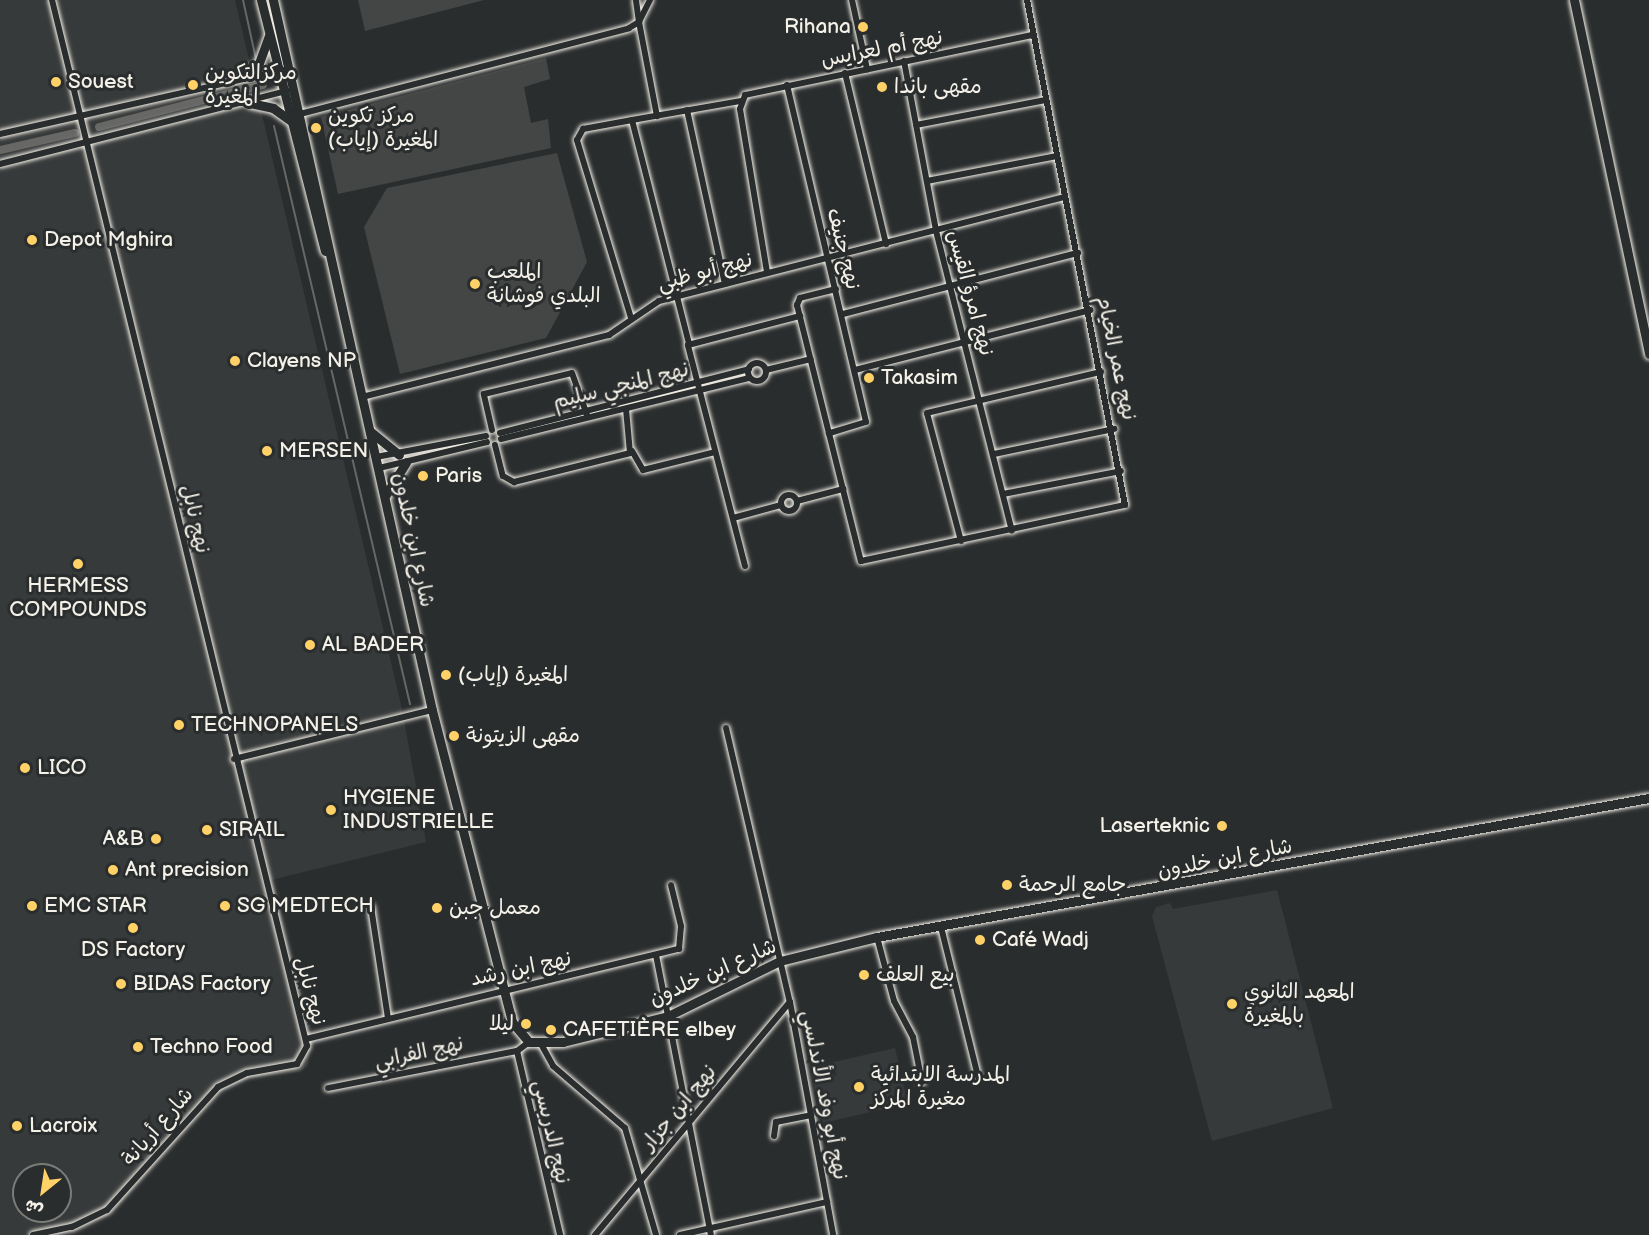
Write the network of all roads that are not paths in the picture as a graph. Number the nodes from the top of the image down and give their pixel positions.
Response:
1 (52, 0) edge
2 (261, 0) edge
3 (273, 0) edge
4 (636, 0) edge
5 (650, 0) edge
6 (852, 0) edge
7 (1027, 0) edge
8 (1574, 0) edge
9 (639, 22) junction
10 (270, 34) junction
11 (1033, 35) junction
12 (904, 61) junction
13 (290, 69) junction
14 (867, 69) junction
15 (279, 70) junction
16 (845, 73) junction
17 (242, 76) junction
18 (787, 85) junction
19 (290, 90) junction
20 (1046, 100) junction
21 (741, 101) junction
22 (250, 103) junction
23 (687, 110) junction
24 (80, 114) junction
25 (300, 114) junction
26 (657, 116) junction
27 (632, 120) junction
28 (291, 121) junction
29 (916, 125) junction
30 (0, 134) edge
31 (88, 143) junction
32 (1057, 156) junction
33 (0, 164) edge
34 (927, 181) junction
35 (1065, 197) junction
36 (936, 231) junction
37 (886, 244) junction
38 (1078, 254) junction
39 (828, 259) junction
40 (767, 272) junction
41 (724, 284) junction
42 (336, 285) junction
43 (951, 285) junction
44 (836, 289) junction
45 (676, 296) junction
46 (1090, 310) junction
47 (843, 314) junction
48 (800, 316) junction
49 (631, 318) junction
50 (968, 341) junction
51 (689, 343) junction
52 (1649, 354) edge
53 (811, 359) junction
54 (749, 369) junction
55 (766, 370) junction
56 (855, 370) junction
57 (1101, 372) junction
58 (750, 378) junction
59 (697, 388) junction
60 (362, 397) junction
61 (981, 403) junction
62 (626, 409) junction
63 (586, 415) junction
64 (1114, 429) junction
65 (492, 430) junction
66 (371, 432) junction
67 (829, 434) junction
68 (501, 436) junction
69 (487, 439) junction
70 (495, 445) junction
71 (632, 451) junction
72 (715, 452) junction
73 (994, 454) junction
74 (399, 455) junction
75 (376, 457) junction
76 (406, 462) junction
77 (379, 468) junction
78 (1121, 471) junction
79 (843, 489) junction
80 (1003, 494) junction
81 (385, 496) junction
82 (797, 501) junction
83 (781, 505) junction
84 (733, 518) junction
85 (1012, 531) junction
86 (961, 541) junction
87 (745, 566) dead end
88 (432, 710) junction
89 (726, 728) dead end
90 (234, 759) junction
91 (1649, 798) edge
92 (671, 885) dead end
93 (371, 907) dead end
94 (941, 927) junction
95 (877, 938) junction
96 (656, 956) junction
97 (780, 961) junction
98 (504, 989) junction
99 (790, 1002) junction
100 (668, 1017) junction
101 (388, 1018) junction
102 (306, 1042) junction
103 (529, 1042) junction
104 (541, 1044) junction
105 (516, 1051) junction
106 (978, 1077) dead end
107 (922, 1082) dead end
108 (328, 1088) dead end
109 (811, 1115) junction
110 (689, 1123) junction
111 (774, 1136) dead end
112 (642, 1178) junction
113 (827, 1202) junction
114 (710, 1232) edge
115 (33, 1235) edge
116 (560, 1235) edge
117 (595, 1235) edge
118 (656, 1235) edge
119 (680, 1235) edge
120 (832, 1235) edge

1 - 24 street, نهج نابل
2 - 10 street
3 - 13 street
4 - 9 street
5 - 9 street
6 - 14 street
7 - 11 street, نهج عمر الخيام
8 - 52 street
9 - 25 street
9 - 26 street
10 - 15 street
10 - 17 street
11 - 12 street, نهج أم لعرايس
11 - 20 street, نهج عمر الخيام
12 - 14 street, نهج أم لعرايس
12 - 29 street, نهج امرؤ القيس
13 - 15 street
13 - 19 street
14 - 16 street, نهج أم لعرايس
15 - 17 street
15 - 19 street
16 - 18 street, نهج أم لعرايس
16 - 37 street
17 - 24 street
18 - 21 street, نهج أم لعرايس
18 - 39 street, نهج جنيف
19 - 22 street
19 - 25 street
19 - 28 street
20 - 29 street
20 - 32 street, نهج عمر الخيام
21 - 23 street, نهج أم لعرايس
21 - 40 street
22 - 28 street
22 - 31 street
23 - 26 street, نهج أم لعرايس
23 - 41 street
24 - 30 street
24 - 31 street, نهج نابل
25 - 42 street
26 - 27 street, نهج أم لعرايس
27 - 45 street
27 - 49 street, نهج أم لعرايس
28 - 42 street
29 - 34 street, نهج امرؤ القيس
31 - 33 street
31 - 90 street, نهج نابل
32 - 34 street
32 - 35 street, نهج عمر الخيام
34 - 36 street, نهج امرؤ القيس
35 - 36 street, نهج أبو ظبي
35 - 38 street, نهج عمر الخيام
36 - 37 street, نهج أبو ظبي
36 - 43 street, نهج امرؤ القيس
37 - 39 street, نهج أبو ظبي
38 - 43 street
38 - 46 street, نهج عمر الخيام
39 - 40 street, نهج أبو ظبي
39 - 44 street, نهج جنيف
40 - 41 street, نهج أبو ظبي
41 - 45 street, نهج أبو ظبي
42 - 60 street, شارع ابن خلدون
43 - 47 street
43 - 50 street, نهج امرؤ القيس
44 - 47 street, نهج جنيف
44 - 48 street
45 - 49 street, نهج أبو ظبي
45 - 51 street
46 - 50 street
46 - 57 street, نهج عمر الخيام
47 - 56 street, نهج جنيف
48 - 51 street
48 - 53 street
49 - 60 street, نهج أبو ظبي
50 - 56 street
50 - 61 street, نهج امرؤ القيس
51 - 59 street
53 - 55 street
53 - 67 street
54 - 55 street
54 - 58 street
54 - 59 street, نهج المنجي سليم
55 - 58 street, نهج المنجي سليم
56 - 67 street, نهج جنيف
57 - 61 street
57 - 64 street, نهج عمر الخيام
58 - 59 street, نهج المنجي سليم
59 - 62 street, نهج المنجي سليم
59 - 63 street, نهج المنجي سليم
59 - 72 street
60 - 66 street, شارع ابن خلدون
61 - 73 street, نهج امرؤ القيس
61 - 86 street
62 - 63 street, نهج المنجي سليم
62 - 71 street
63 - 65 street
63 - 68 street, نهج المنجي سليم
64 - 73 street
64 - 78 street, نهج عمر الخيام
65 - 68 street
65 - 69 street
66 - 74 street
66 - 75 street, شارع ابن خلدون
67 - 79 street
68 - 70 street
69 - 70 street
69 - 74 street
69 - 76 street
70 - 71 street
71 - 72 street
72 - 84 street
73 - 80 street, نهج امرؤ القيس
74 - 75 street
75 - 77 street, شارع ابن خلدون
76 - 77 street
76 - 81 street
77 - 81 street, شارع ابن خلدون
78 - 80 street
78 - 85 street, نهج عمر الخيام
79 - 82 street
79 - 86 street, نهج عمر الخيام
80 - 85 street, نهج امرؤ القيس
81 - 88 street, شارع ابن خلدون
82 - 83 street
82 - 83 street
83 - 84 street
84 - 87 street
85 - 86 street, نهج عمر الخيام
88 - 90 street
88 - 98 street, شارع ابن خلدون
89 - 97 street, نهج أبو وفد الأندلسي
90 - 102 street, نهج نابل
91 - 94 street, شارع ابن خلدون
92 - 96 street, نهج ابن رشد
93 - 101 street
94 - 95 street, شارع ابن خلدون
94 - 106 street
95 - 97 street, شارع ابن خلدون
95 - 107 street
96 - 98 street, نهج ابن رشد
96 - 100 street
97 - 99 street, نهج أبو وفد الأندلسي
97 - 100 street, شارع ابن خلدون
98 - 101 street, نهج ابن رشد
98 - 103 street, شارع ابن خلدون
99 - 109 street, نهج أبو وفد الأندلسي
99 - 110 street, نهج ابن جزار
100 - 104 street, شارع ابن خلدون
100 - 110 street
101 - 102 street, نهج ابن رشد
102 - 115 street, شارع أريانة
103 - 104 street, شارع ابن خلدون
103 - 105 street
104 - 112 street
105 - 108 street, نهج الفرابي
105 - 116 street, نهج الدريسي
109 - 111 street
109 - 113 street, نهج أبو وفد الأندلسي
110 - 112 street, نهج ابن جزار
110 - 114 street
112 - 117 street, نهج ابن جزار
112 - 118 street
113 - 114 street
113 - 120 street, نهج أبو وفد الأندلسي
114 - 119 street

